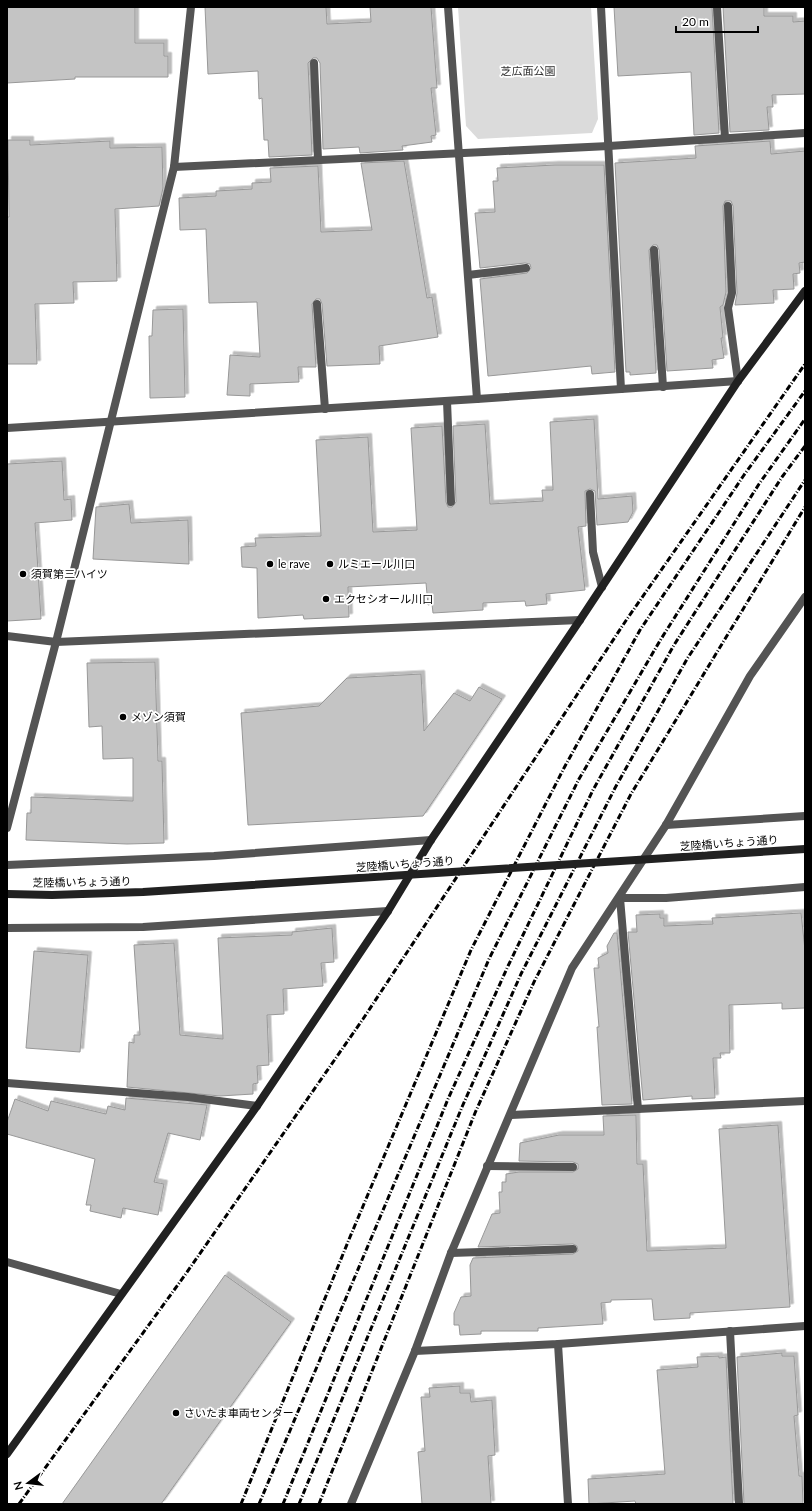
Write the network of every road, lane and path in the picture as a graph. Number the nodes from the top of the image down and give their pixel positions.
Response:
1 (191, 7) edge
2 (448, 7) edge
3 (601, 7) edge
4 (717, 7) edge
5 (314, 63) dead end
6 (805, 132) edge
7 (725, 138) junction
8 (609, 146) junction
9 (458, 153) junction
10 (318, 160) junction
11 (174, 167) junction
12 (728, 206) dead end
13 (654, 250) dead end
14 (526, 268) dead end
15 (468, 275) junction
16 (805, 291) edge
17 (317, 304) dead end
18 (738, 381) junction
19 (663, 387) junction
20 (621, 389) junction
21 (477, 400) junction
22 (448, 401) junction
23 (325, 409) junction
24 (110, 422) junction
25 (7, 428) edge
26 (590, 494) dead end
27 (451, 502) dead end
28 (602, 587) junction
29 (805, 597) edge
30 (580, 620) junction
31 (7, 636) edge
32 (56, 642) junction
33 (805, 816) edge
34 (666, 825) junction
35 (7, 828) edge
36 (431, 840) junction
37 (805, 850) edge
38 (7, 864) edge
39 (805, 887) edge
40 (7, 894) edge
41 (620, 898) junction
42 (388, 911) junction
43 (7, 928) edge
44 (7, 1083) edge
45 (805, 1101) edge
46 (257, 1106) junction
47 (638, 1109) junction
48 (510, 1115) junction
49 (487, 1166) junction
50 (573, 1167) dead end
51 (573, 1249) dead end
52 (451, 1253) junction
53 (7, 1262) edge
54 (121, 1294) junction
55 (805, 1326) edge
56 (730, 1331) junction
57 (558, 1344) junction
58 (415, 1351) junction
59 (7, 1454) edge
60 (351, 1504) edge
61 (568, 1504) edge
62 (739, 1504) edge

1 - 11 street
2 - 9 street
3 - 8 street
4 - 7 street
5 - 10 street
6 - 7 street
7 - 8 street
8 - 9 street
8 - 20 street
9 - 10 street
9 - 15 street
10 - 11 street
11 - 24 street
12 - 18 street
13 - 19 street
14 - 15 street
15 - 21 street
16 - 18 street
17 - 23 street
18 - 19 street
18 - 28 street
19 - 20 street
20 - 21 street
21 - 22 street
22 - 23 street
22 - 27 street
23 - 24 street
24 - 25 street
24 - 32 street
26 - 28 street
28 - 30 street
29 - 34 street
30 - 32 street
30 - 36 street
31 - 32 street
32 - 35 street
33 - 34 street
34 - 41 street
36 - 38 street
36 - 42 street
37 - 40 street, 芝陸橋いちょう通り, bridge
39 - 41 street
41 - 47 street
41 - 48 street
42 - 43 street
42 - 46 street
44 - 46 street
45 - 47 street
46 - 54 street
47 - 48 street
48 - 49 street
49 - 50 street
49 - 52 street
51 - 52 street
52 - 58 street
53 - 54 street
54 - 59 street
55 - 56 street
56 - 57 street
56 - 62 street
57 - 58 street
57 - 61 street
58 - 60 street

